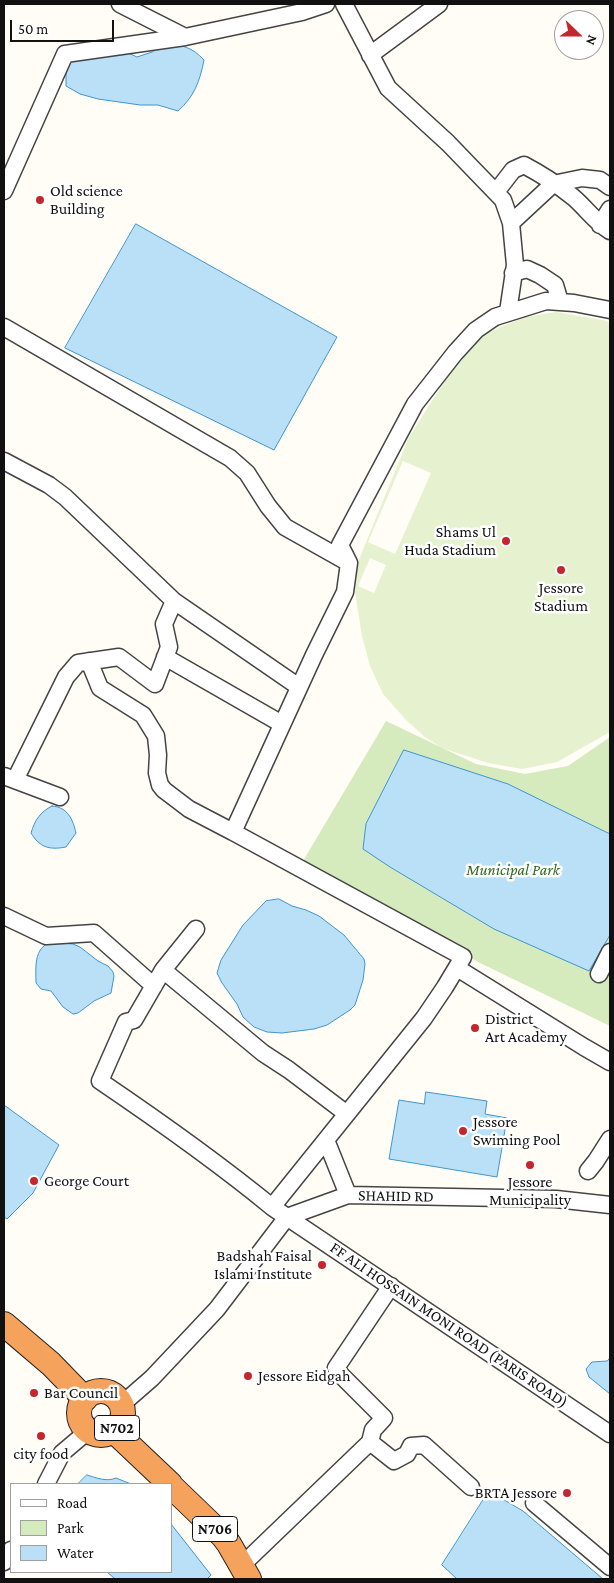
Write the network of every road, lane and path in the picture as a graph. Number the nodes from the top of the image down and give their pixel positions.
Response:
1 (120, 4) edge
2 (326, 4) edge
3 (344, 4) edge
4 (439, 4) edge
5 (185, 37) junction
6 (370, 55) junction
7 (553, 184) junction
8 (5, 185) edge
9 (610, 187) edge
10 (496, 192) junction
11 (610, 209) edge
12 (511, 223) junction
13 (605, 228) edge
14 (513, 273) junction
15 (560, 302) junction
16 (610, 310) edge
17 (508, 312) junction
18 (4, 327) edge
19 (4, 461) edge
20 (348, 563) junction
21 (174, 601) junction
22 (165, 657) junction
23 (89, 661) junction
24 (299, 687) junction
25 (282, 724) junction
26 (9, 778) edge
27 (60, 796) dead end
28 (233, 832) junction
29 (4, 916) edge
30 (196, 929) dead end
31 (610, 952) edge
32 (456, 968) junction
33 (163, 970) junction
34 (599, 974) dead end
35 (154, 986) junction
36 (610, 1062) edge
37 (347, 1114) junction
38 (610, 1139) edge
39 (326, 1140) junction
40 (588, 1171) dead end
41 (348, 1195) junction
42 (610, 1205) edge
43 (272, 1207) junction
44 (287, 1217) junction
45 (391, 1286) junction
46 (4, 1324) edge
47 (85, 1399) junction
48 (121, 1404) junction
49 (88, 1431) junction
50 (114, 1431) junction
51 (610, 1434) edge
52 (370, 1442) junction
53 (47, 1483) edge
54 (168, 1483) edge
55 (172, 1487) edge
56 (471, 1487) dead end
57 (534, 1503) dead end
58 (610, 1567) edge
59 (245, 1572) edge

1 - 5 street
2 - 5 street
3 - 6 street
4 - 6 street
5 - 8 street
6 - 10 street
7 - 9 street
7 - 10 street
7 - 12 street
7 - 13 street
10 - 12 street
11 - 13 street
12 - 14 street
14 - 15 street
14 - 17 street
15 - 16 street
15 - 17 street
17 - 20 street
18 - 20 street
19 - 21 street
20 - 24 street
21 - 22 street
21 - 24 street
22 - 23 street
22 - 25 street
23 - 26 street
23 - 28 street
24 - 25 street
25 - 28 street
26 - 27 street
28 - 32 street
29 - 35 street
30 - 33 street
31 - 34 street
32 - 36 street
32 - 37 street
33 - 35 street
33 - 37 street
35 - 43 street, FF ALI HOSSAIN MONI ROAD (PARIS ROAD)
37 - 39 street
38 - 40 street
39 - 41 street
39 - 43 street
41 - 42 street, SHAHID RD
41 - 44 street, SHAHID RD
43 - 44 street, FF ALI HOSSAIN MONI ROAD (PARIS ROAD)
44 - 45 street, FF ALI HOSSAIN MONI ROAD (PARIS ROAD)
44 - 48 street
45 - 51 street, FF ALI HOSSAIN MONI ROAD (PARIS ROAD)
45 - 52 street
46 - 47 highway
47 - 48 highway, N702
47 - 49 highway, N702
48 - 50 highway, N702
49 - 50 highway, N702
49 - 53 street
50 - 54 highway, N706
52 - 56 street
52 - 59 street
55 - 59 highway, N706
57 - 58 street

